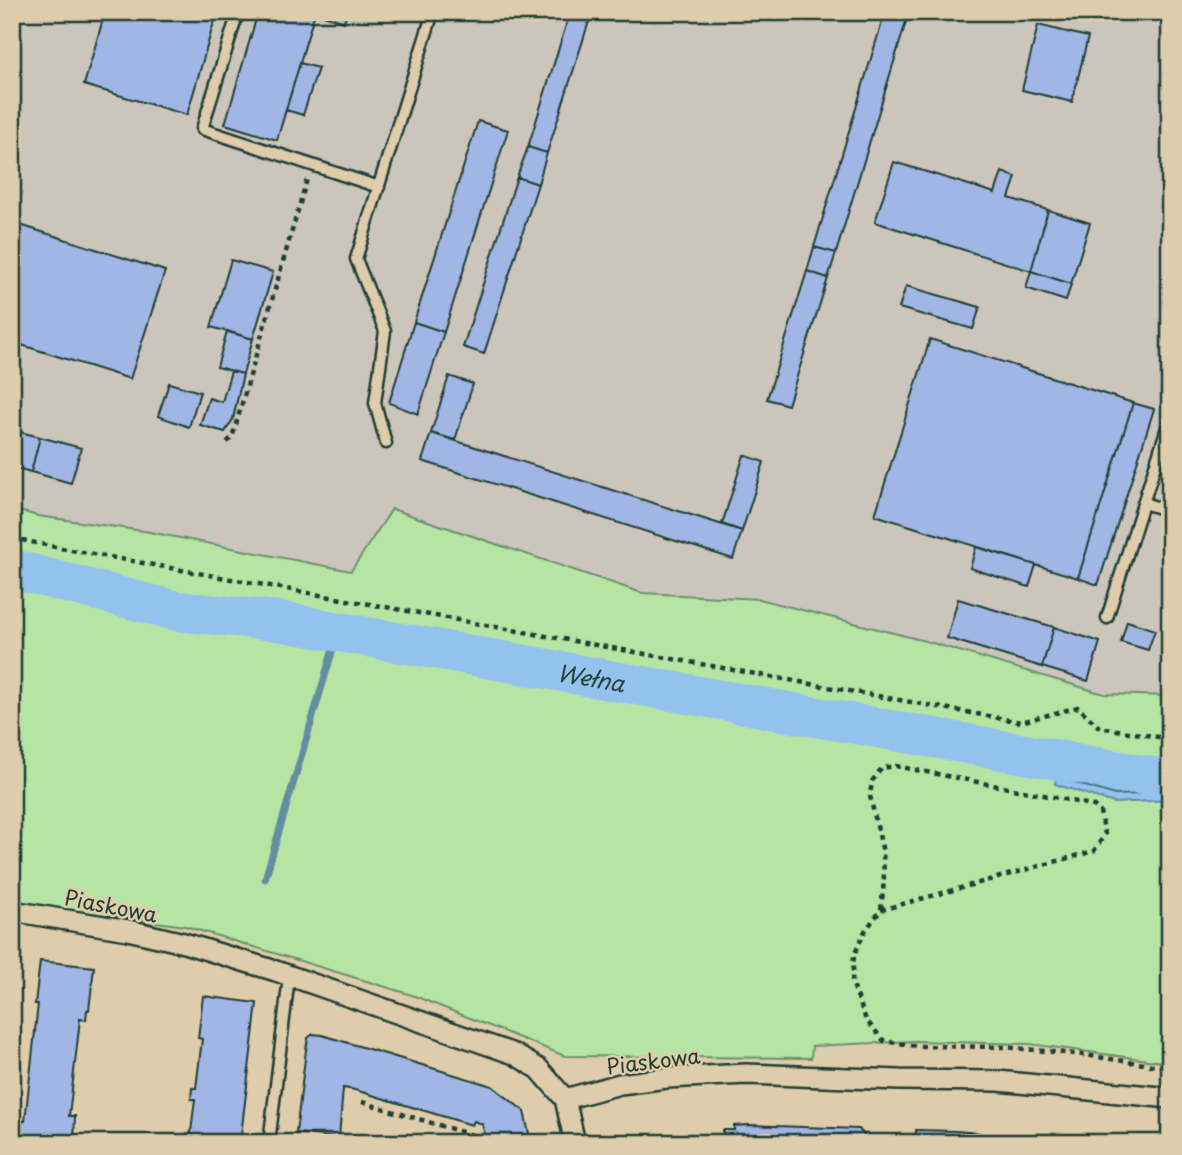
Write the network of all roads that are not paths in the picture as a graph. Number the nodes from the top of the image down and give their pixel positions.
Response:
1 (239, 12) edge
2 (433, 12) edge
3 (379, 187) junction
4 (1170, 418) edge
5 (386, 443) dead end
6 (1143, 503) junction
7 (1170, 511) edge
8 (1107, 618) dead end
9 (12, 911) edge
10 (289, 976) junction
11 (1170, 1098) edge
12 (565, 1099) junction
13 (269, 1143) edge
14 (575, 1143) edge

1 - 3 lane
2 - 3 lane
3 - 5 lane
4 - 6 lane
6 - 7 lane
6 - 8 lane
9 - 10 street, Piaskowa
10 - 12 street, Piaskowa
10 - 13 lane
11 - 12 street, Piaskowa
12 - 14 street

